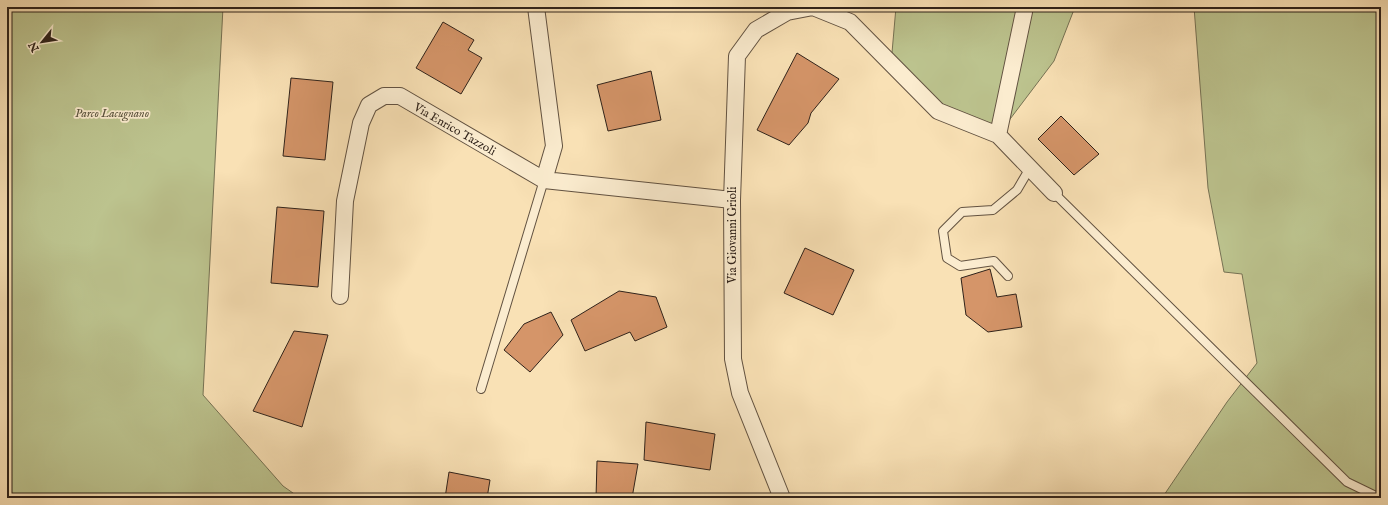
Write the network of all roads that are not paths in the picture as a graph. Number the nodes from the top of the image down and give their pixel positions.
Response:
1 (536, 7) edge
2 (813, 7) edge
3 (1024, 7) edge
4 (998, 135) junction
5 (1030, 168) junction
6 (544, 180) junction
7 (1054, 193) joint
8 (732, 200) junction
9 (1008, 276) dead end
10 (340, 296) dead end
11 (481, 389) dead end
12 (782, 498) edge
13 (1380, 498) edge

1 - 6 street
2 - 4 street, Via Giovanni Grioli
2 - 8 street, Via Giovanni Grioli
3 - 4 street
4 - 5 street
5 - 7 street
5 - 9 lane
6 - 8 street, Via Enrico Tazzoli
6 - 10 street, Via Enrico Tazzoli
6 - 11 lane
7 - 13 lane
8 - 12 street, Via Giovanni Grioli

